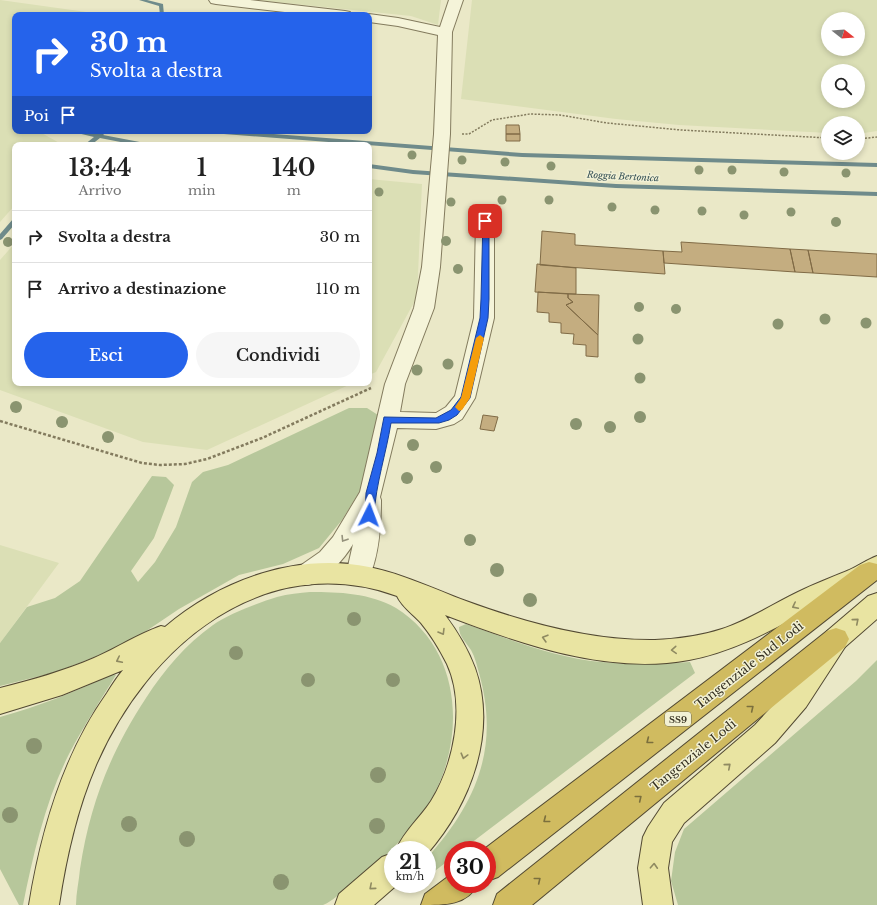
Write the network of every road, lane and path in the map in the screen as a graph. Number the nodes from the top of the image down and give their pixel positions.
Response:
1 (216, 0) edge
2 (456, 0) edge
3 (319, 12) edge
4 (372, 18) edge
5 (445, 32) junction
6 (442, 134) junction
7 (877, 137) edge
8 (821, 138) edge
9 (865, 138) edge
10 (485, 221) dead end
11 (395, 384) junction
12 (387, 420) junction
13 (0, 421) edge
14 (371, 493) junction
15 (873, 569) edge
16 (306, 575) junction
17 (370, 578) junction
18 (877, 604) edge
19 (190, 620) junction
20 (836, 639) junction
21 (0, 701) edge
22 (419, 841) edge
23 (496, 859) edge
24 (384, 876) edge
25 (451, 893) edge
26 (44, 905) edge
27 (350, 905) edge
28 (436, 905) edge
29 (508, 905) edge
30 (658, 905) edge

1 - 3 street
2 - 5 street
4 - 5 street
5 - 6 street
6 - 8 path
6 - 11 street
7 - 9 path
10 - 12 street
11 - 12 street
11 - 13 path
12 - 14 street
14 -> 16 street
14 - 17 street
15 -> 17 main road
15 -> 23 highway, Tangenziale Sud Lodi / SS9
16 - 17 main road
16 - 19 main road
17 -> 22 main road
20 -> 18 main road, Tangenziale Lodi
19 -> 21 main road
19 - 26 main road
29 -> 20 highway, Tangenziale Lodi
30 -> 20 main road
24 -> 27 main road
25 - 28 highway

